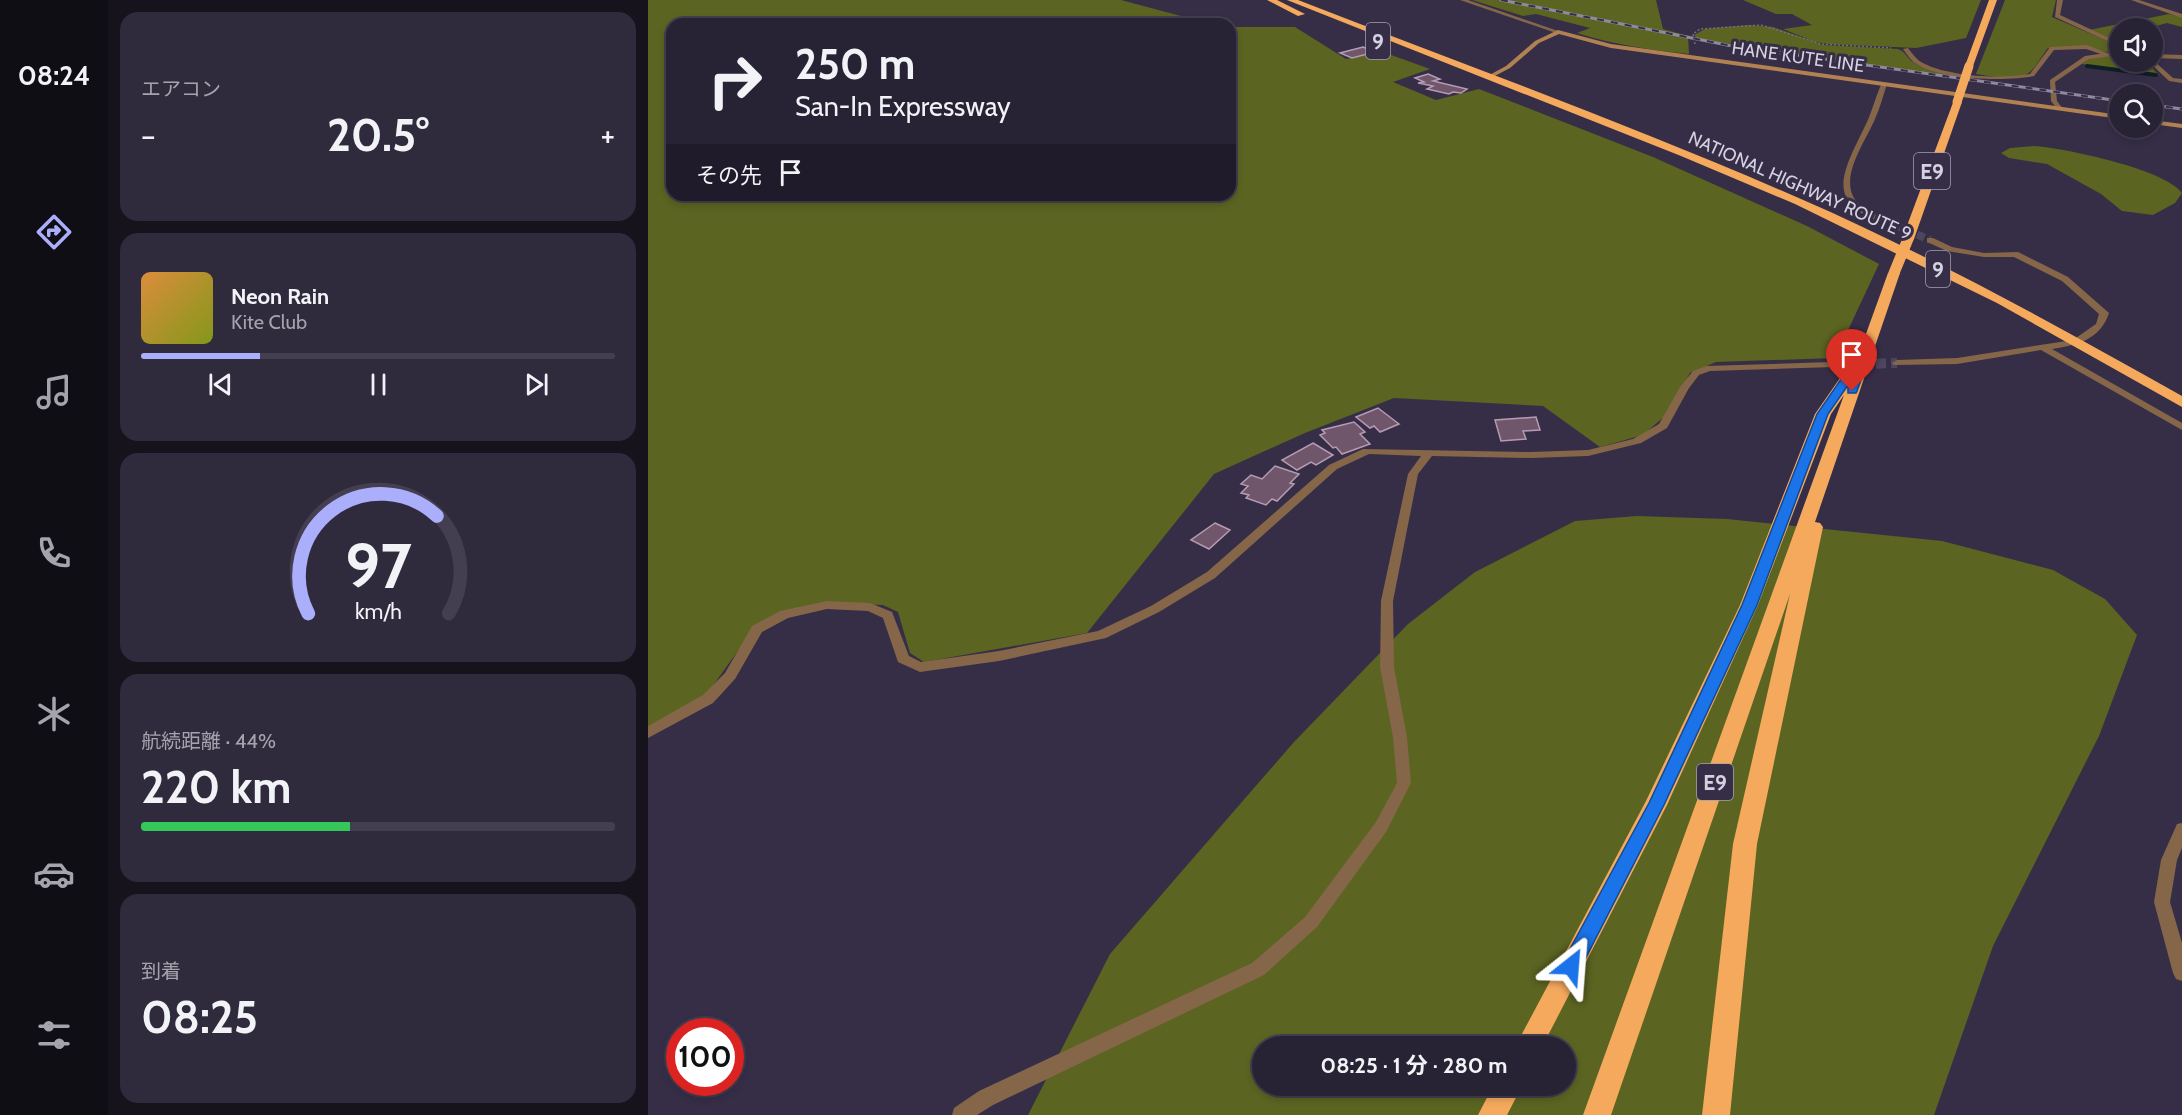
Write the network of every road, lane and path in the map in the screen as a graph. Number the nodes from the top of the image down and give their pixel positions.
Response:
1 (1271, 0) edge
2 (1292, 0) edge
3 (1462, 0) edge
4 (1993, 0) edge
5 (2060, 0) edge
6 (2134, 0) edge
7 (2182, 16) edge
8 (1558, 33) junction
9 (2109, 40) edge
10 (1906, 49) joint
11 (2104, 53) junction
12 (2109, 53) edge
13 (2163, 56) edge
14 (1694, 57) junction
15 (2182, 57) edge
16 (2163, 72) edge
17 (1487, 78) junction
18 (2182, 81) edge
19 (1884, 84) junction
20 (2060, 109) junction
21 (2109, 116) edge
22 (2163, 123) edge
23 (2182, 126) edge
24 (1895, 225) tunnel mouth
25 (1930, 240) tunnel mouth
26 (2076, 342) junction
27 (2044, 348) junction
28 (1866, 352) junction
29 (1897, 363) tunnel mouth
30 (1832, 365) tunnel mouth
31 (2182, 402) edge
32 (2182, 427) edge
33 (1831, 449) junction
34 (1429, 452) junction
35 (648, 733) edge
36 (2182, 830) edge
37 (2182, 973) edge
38 (1534, 1036) edge
39 (1502, 1096) edge
40 (961, 1115) edge
41 (1492, 1115) edge
42 (1597, 1115) edge
43 (1716, 1115) edge

1 - 17 highway, NATIONAL HIGHWAY ROUTE 9 / 9
2 - 17 highway, NATIONAL HIGHWAY ROUTE 9 / 9
3 - 8 street
4 - 28 highway, E9, bridge
5 - 9 street
6 - 7 street
8 - 14 main road, HANE KUTE LINE
8 - 17 main road
10 - 11 street
10 - 14 path
11 - 12 street
11 - 20 street
13 - 15 street
14 - 19 main road, HANE KUTE LINE
16 - 18 street
17 - 26 highway, NATIONAL HIGHWAY ROUTE 9 / 9
19 - 20 main road, HANE KUTE LINE
19 - 24 street
20 - 21 main road, HANE KUTE LINE
22 - 23 main road
25 - 26 street
26 - 27 street
26 - 31 highway, NATIONAL HIGHWAY ROUTE 9 / 9
27 - 29 street
27 - 32 street
28 - 33 highway, E9
28 - 38 highway
30 - 34 street
33 - 42 highway, E9
33 - 43 highway
34 - 35 street
34 - 40 street
36 - 37 street
39 - 41 highway

